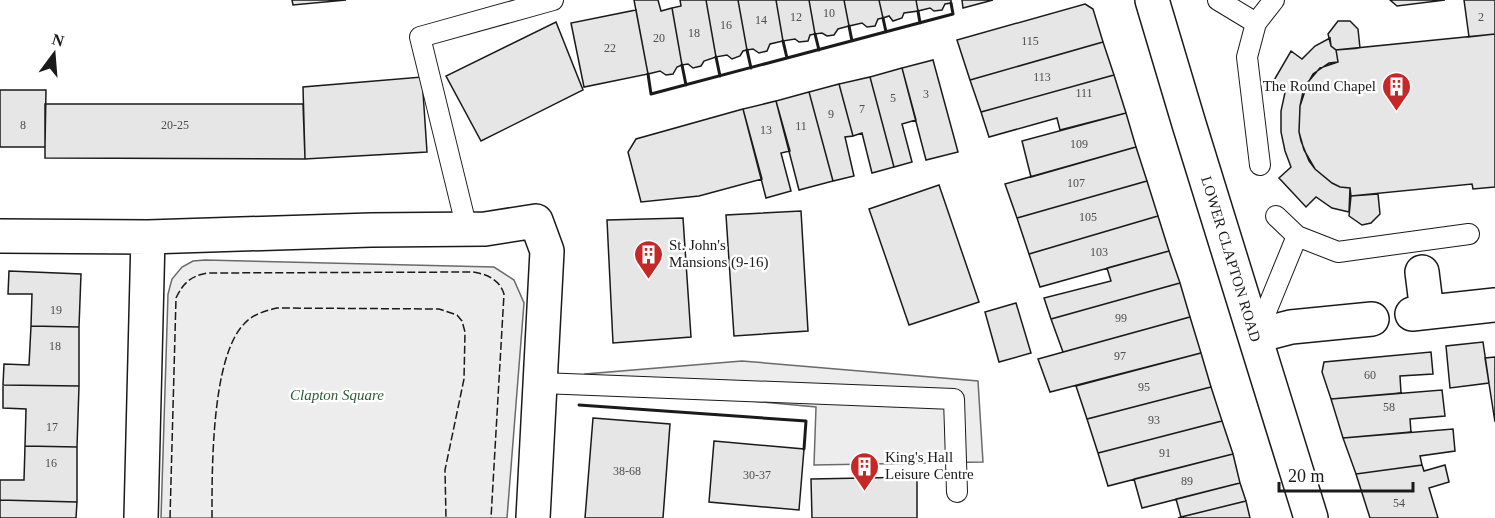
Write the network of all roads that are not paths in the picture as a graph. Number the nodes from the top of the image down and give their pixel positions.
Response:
1 (553, 0) edge
2 (1152, 0) edge
3 (1218, 0) edge
4 (1274, 0) edge
5 (1256, 22) junction
6 (1260, 165) dead end
7 (1276, 216) dead end
8 (467, 229) junction
9 (1469, 234) dead end
10 (0, 236) edge
11 (1297, 236) junction
12 (148, 237) junction
13 (1422, 272) dead end
14 (1495, 305) edge
15 (1372, 319) dead end
16 (1256, 336) junction
17 (541, 383) junction
18 (957, 492) dead end
19 (141, 518) edge
20 (533, 518) edge
21 (1311, 518) edge

1 - 8 lane
2 - 16 main road, LOWER CLAPTON ROAD
3 - 5 lane
4 - 5 lane
5 - 6 lane
7 - 11 lane
8 - 12 main road
8 - 17 main road
9 - 11 lane
10 - 12 main road
11 - 16 lane
12 - 19 main road
13 - 14 main road
15 - 16 main road
16 - 21 main road, LOWER CLAPTON ROAD
17 - 18 lane
17 - 20 main road

